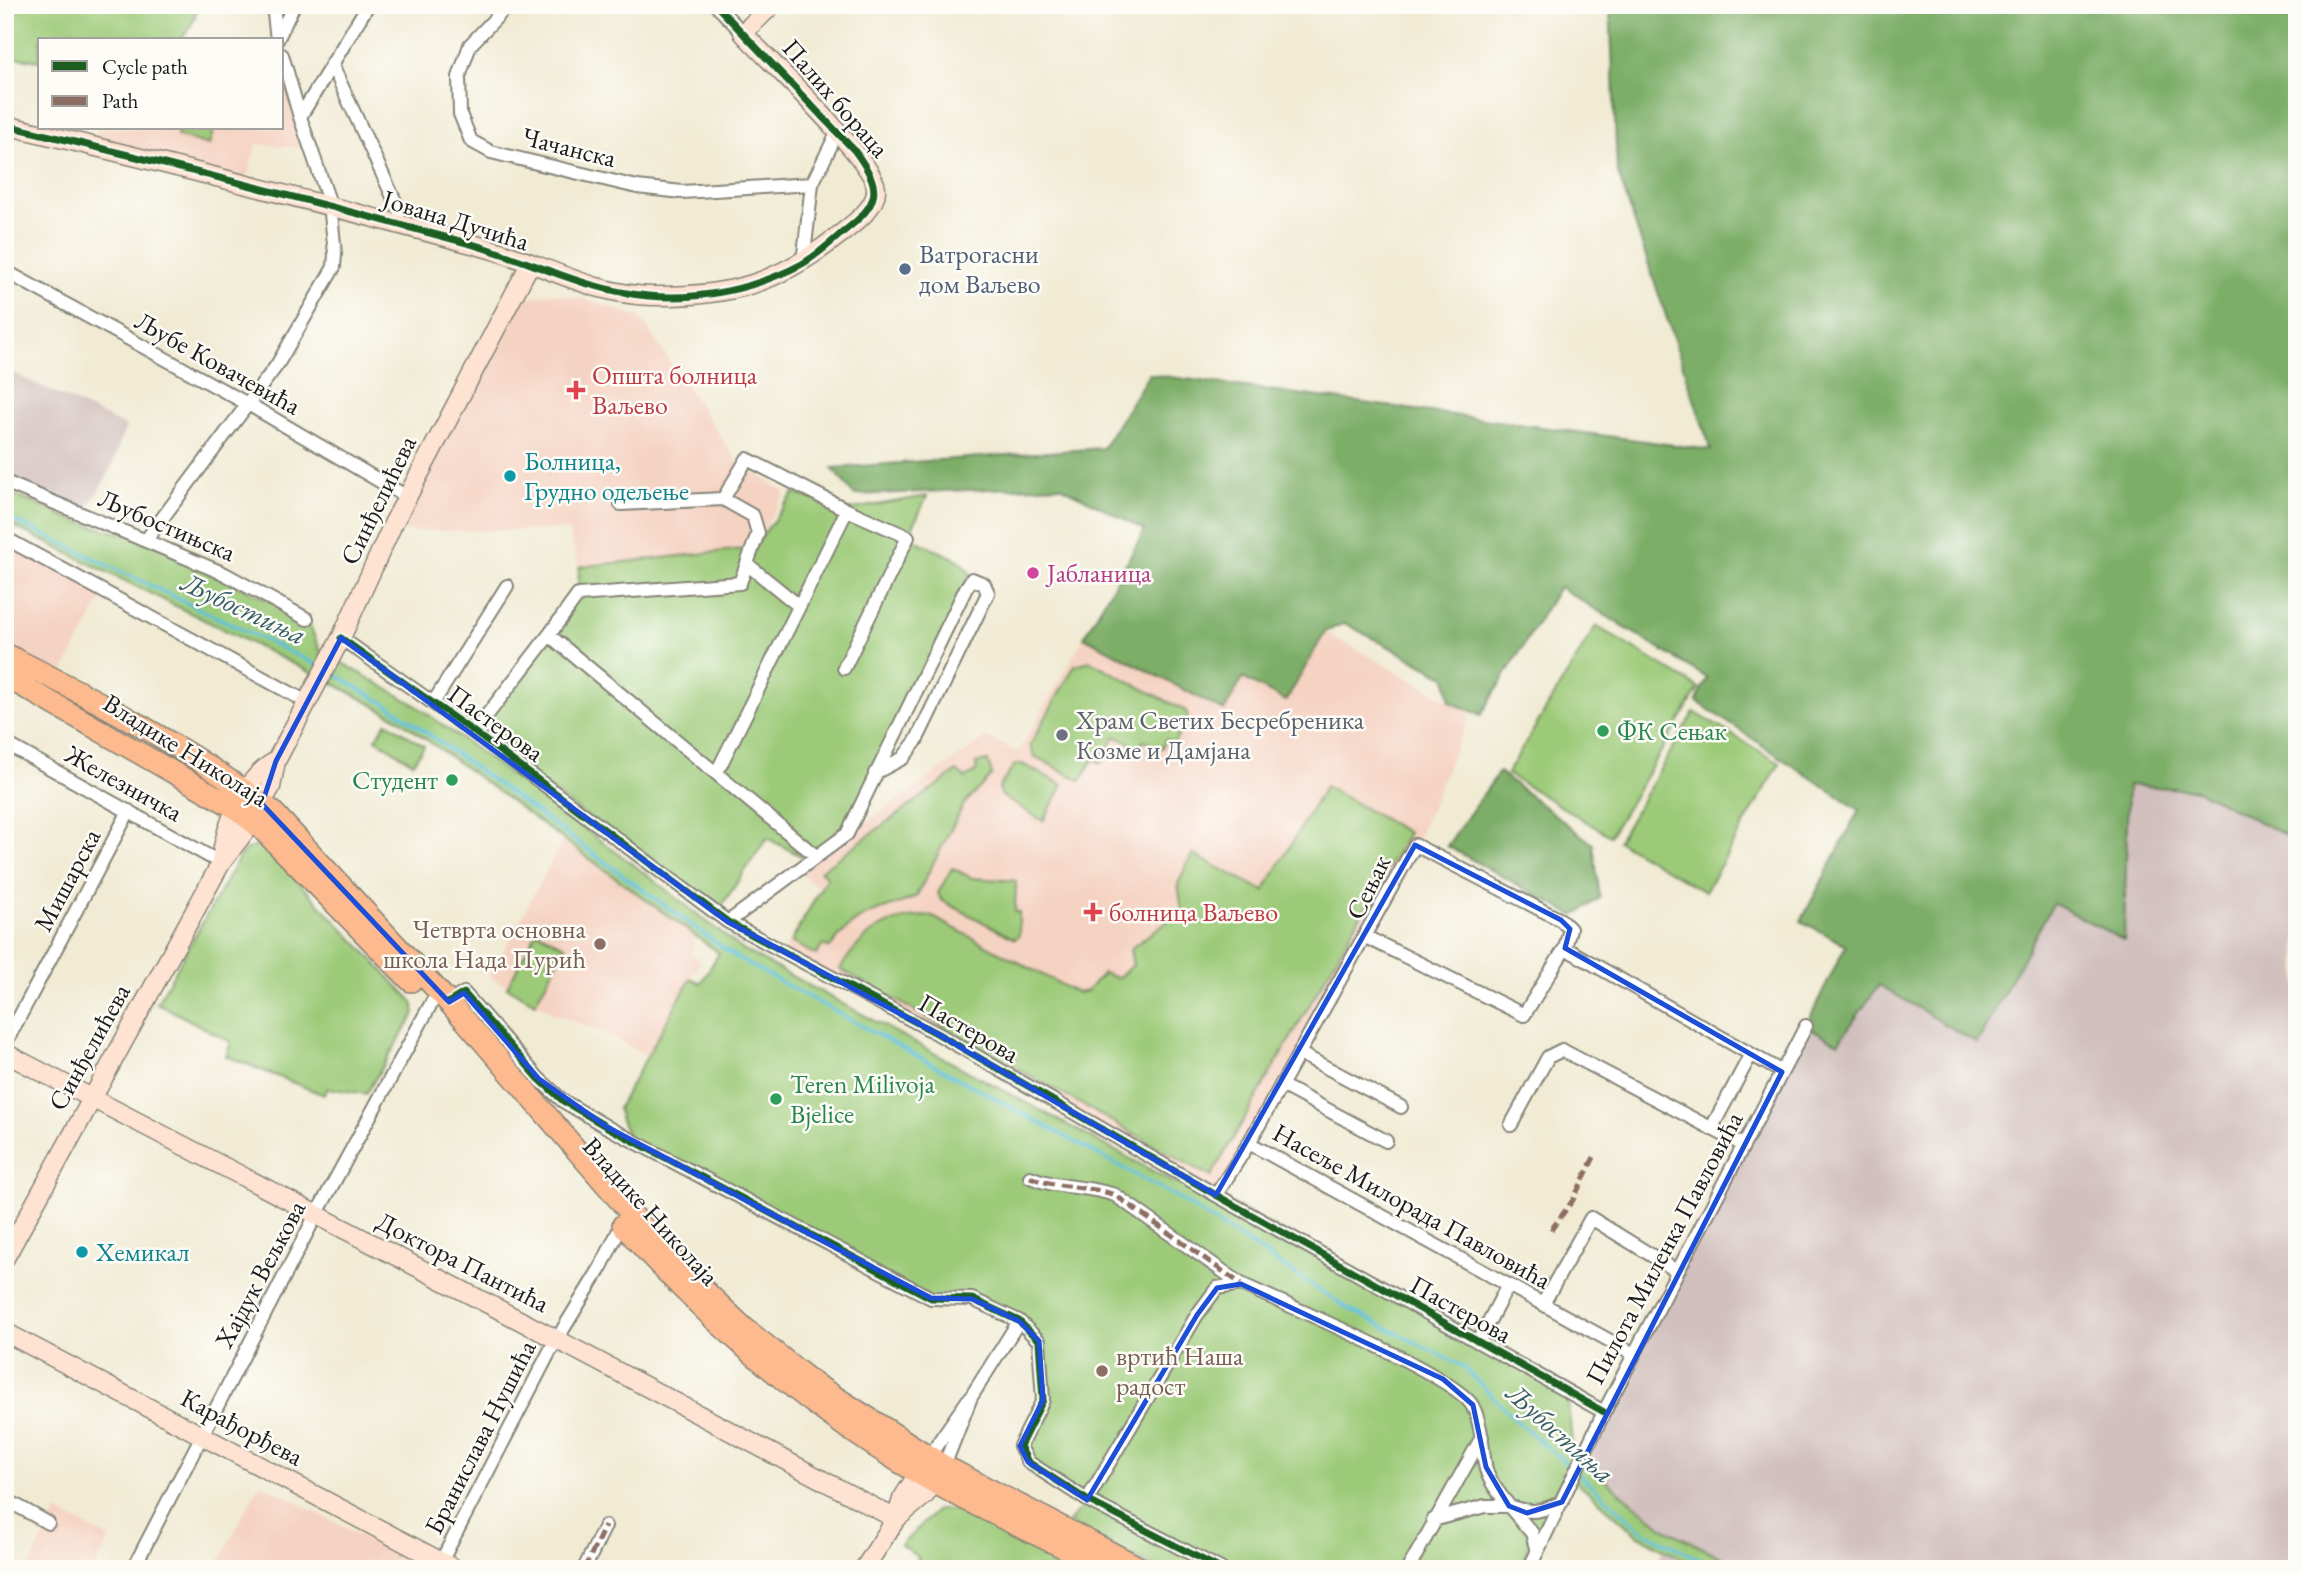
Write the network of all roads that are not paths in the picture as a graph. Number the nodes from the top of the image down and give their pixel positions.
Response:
1 (273, 5) edge
2 (294, 5) edge
3 (368, 5) edge
4 (508, 5) edge
5 (716, 5) edge
6 (772, 5) edge
7 (743, 33) junction
8 (277, 38) edge
9 (278, 38) edge
10 (284, 62) edge
11 (332, 65) junction
12 (300, 117) junction
13 (5, 125) edge
14 (837, 133) junction
15 (812, 184) junction
16 (873, 202) joint
17 (330, 204) junction
18 (400, 212) dead end
19 (803, 263) junction
20 (530, 264) junction
21 (5, 271) edge
22 (247, 404) junction
23 (5, 482) edge
24 (407, 497) junction
25 (723, 499) junction
26 (621, 504) dead end
27 (846, 510) junction
28 (5, 538) edge
29 (146, 540) junction
30 (747, 564) junction
31 (507, 586) dead end
32 (799, 606) junction
33 (307, 619) dead end
34 (549, 635) junction
35 (341, 638) junction
36 (5, 654) edge
37 (844, 668) dead end
38 (5, 676) edge
39 (307, 702) junction
40 (433, 703) junction
41 (474, 732) junction
42 (5, 743) edge
43 (717, 772) junction
44 (875, 773) junction
45 (249, 806) junction
46 (129, 811) junction
47 (816, 856) junction
48 (221, 863) junction
49 (728, 922) junction
50 (1366, 936) junction
51 (1565, 948) junction
52 (448, 999) junction
53 (1806, 1026) dead end
54 (5, 1044) edge
55 (5, 1053) edge
56 (1299, 1053) junction
57 (1751, 1054) junction
58 (1782, 1072) junction
59 (1282, 1085) junction
60 (90, 1098) junction
61 (1401, 1107) dead end
62 (1511, 1125) dead end
63 (1711, 1129) junction
64 (1386, 1140) dead end
65 (1249, 1143) junction
66 (1743, 1145) junction
67 (1030, 1177) dead end
68 (1216, 1195) junction
69 (316, 1215) junction
70 (622, 1224) junction
71 (5, 1258) edge
72 (1677, 1271) junction
73 (1241, 1284) junction
74 (1508, 1285) junction
75 (1543, 1304) junction
76 (1019, 1321) junction
77 (5, 1332) edge
78 (557, 1339) junction
79 (1478, 1342) junction
80 (1634, 1354) junction
81 (1604, 1412) junction
82 (202, 1435) junction
83 (1482, 1437) junction
84 (931, 1469) junction
85 (5, 1499) edge
86 (1087, 1500) junction
87 (1562, 1502) junction
88 (1509, 1506) junction
89 (896, 1519) junction
90 (1433, 1520) junction
91 (48, 1522) dead end
92 (605, 1526) dead end
93 (1537, 1552) junction
94 (448, 1565) edge
95 (133, 1569) edge
96 (584, 1569) edge
97 (864, 1569) edge
98 (1108, 1569) edge
99 (1142, 1569) edge
100 (1221, 1569) edge
101 (1408, 1569) edge
102 (1529, 1569) edge

1 - 8 street
2 - 9 street
3 - 11 street
4 - 15 street, Чачанска
5 - 7 street
6 - 7 street, Палих бораца
7 - 14 street, Палих бораца
10 - 12 street
11 - 12 street
11 - 18 street
12 - 17 street
13 - 17 street, Јована Дучића
14 - 15 street
14 - 16 street, Палих бораца
15 - 19 street
16 - 19 street, Јована Дучића
17 - 20 street, Јована Дучића
17 - 22 street
19 - 20 street, Јована Дучића
20 - 24 street, Синђелићева
21 - 22 street, Љубе Ковачевића
22 - 24 street, Љубе Ковачевића
22 - 29 street
23 - 29 street, Љубостињска
24 - 35 street, Синђелићева
25 - 26 street
25 - 27 street
25 - 30 street
27 - 32 street
27 - 37 street
28 - 39 street
29 - 33 street, Љубостињска
30 - 32 street
30 - 34 street
31 - 40 street, Пастерова
32 - 43 street
34 - 41 street
34 - 43 street
35 - 39 street, Синђелићева
35 - 40 street, Пастерова
36 - 45 main road
38 - 45 main road, Владике Николаја
39 - 45 street, Синђелићева
40 - 41 street, Пастерова
41 - 49 street, Пастерова
42 - 46 street, Железничка
43 - 47 street
44 - 44 street
44 - 47 street
45 - 48 street, Синђелићева
45 - 52 main road, Владике Николаја
46 - 48 street, Железничка
46 - 54 street, Мишарска
47 - 49 street
48 - 60 street, Синђелићева
49 - 68 street, Пастерова
50 - 51 street, Сењак
50 - 51 street, Сењак
50 - 56 street, Насеље Милорада Павловића
51 - 57 street
52 - 69 street, Хајдук Вељкова
52 - 70 main road, Владике Николаја
52 - 76 street
52 - 84 main road, Владике Николаја
53 - 58 street, Пилота Миленка Павловића
55 - 60 street, Доктора Пантића
56 - 59 street, Насеље Милорада Павловића
56 - 61 street
57 - 58 street
57 - 63 street
58 - 66 street, Пилота Миленка Павловића
59 - 64 street
59 - 65 street, Насеље Милорада Павловића
60 - 69 street, Доктора Пантића
60 - 71 street, Синђелићева
62 - 63 street
63 - 66 street
65 - 68 street
65 - 74 street, Насеље Милорада Павловића
66 - 72 street, Пилота Миленка Павловића
67 - 73 street
68 - 79 street, Пастерова
69 - 78 street, Доктора Пантића
69 - 82 street, Хајдук Вељкова
70 - 78 street, Бранислава Нушића
70 - 84 main road, Владике Николаја
72 - 75 street
72 - 80 street, Пилота Миленка Павловића
73 - 83 street
73 - 86 street
74 - 75 street, Насеље Милорада Павловића
74 - 79 street
75 - 80 street, Насеље Милорада Павловића
76 - 84 street
76 - 86 street
77 - 82 street, Карађорђева
78 - 89 street, Доктора Пантића
78 - 94 street, Бранислава Нушића
79 - 81 street, Пастерова
80 - 81 street, Пилота Миленка Павловића
81 - 87 street, Пилота Миленка Павловића
82 - 94 street, Карађорђева
82 - 95 street, Хајдук Вељкова
83 - 88 street
83 - 90 street
84 - 89 street
84 - 98 main road, Владике Николаја
84 - 99 main road, Владике Николаја
85 - 91 street
86 - 100 street
87 - 88 street
87 - 93 street, Пилота Миленка Павловића
88 - 90 street
88 - 93 street
89 - 97 street
90 - 101 street
92 - 96 street
93 - 102 street, Пилота Миленка Павловића

